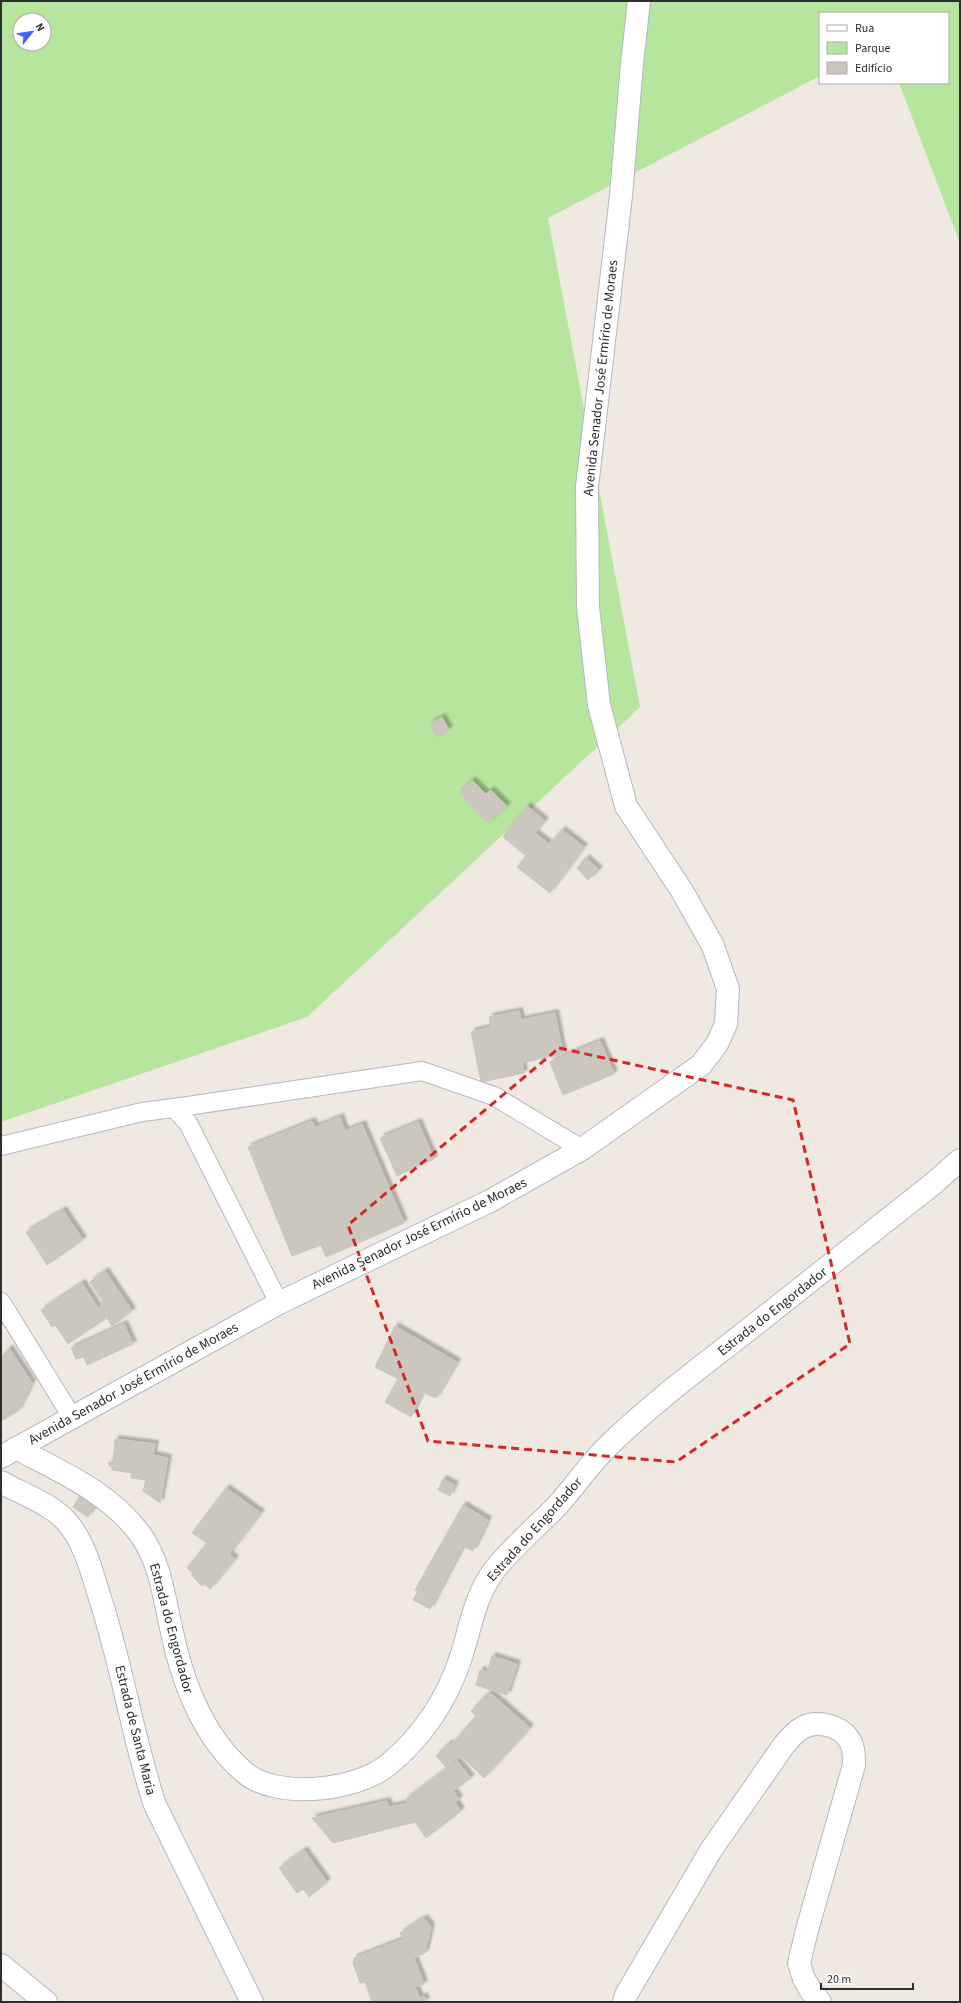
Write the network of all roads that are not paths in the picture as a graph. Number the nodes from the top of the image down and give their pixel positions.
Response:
1 (639, 1) edge
2 (174, 1108) junction
3 (1, 1146) edge
4 (582, 1149) junction
5 (960, 1160) edge
6 (1, 1302) edge
7 (279, 1302) junction
8 (72, 1417) junction
9 (8, 1453) edge
10 (1, 1482) edge
11 (1, 1965) edge
12 (46, 2002) edge
13 (252, 2002) edge
14 (624, 2002) edge
15 (820, 2002) edge

1 - 4 street, Avenida Senador José Ermírio de Moraes
2 - 3 lane
2 - 4 lane
2 - 7 lane
4 - 7 street, Avenida Senador José Ermírio de Moraes
5 - 9 street, Estrada do Engordador
6 - 8 lane
7 - 8 street, Avenida Senador José Ermírio de Moraes
8 - 9 street, Avenida Senador José Ermírio de Moraes
10 - 13 street, Estrada de Santa Maria
11 - 12 street
14 - 15 street

